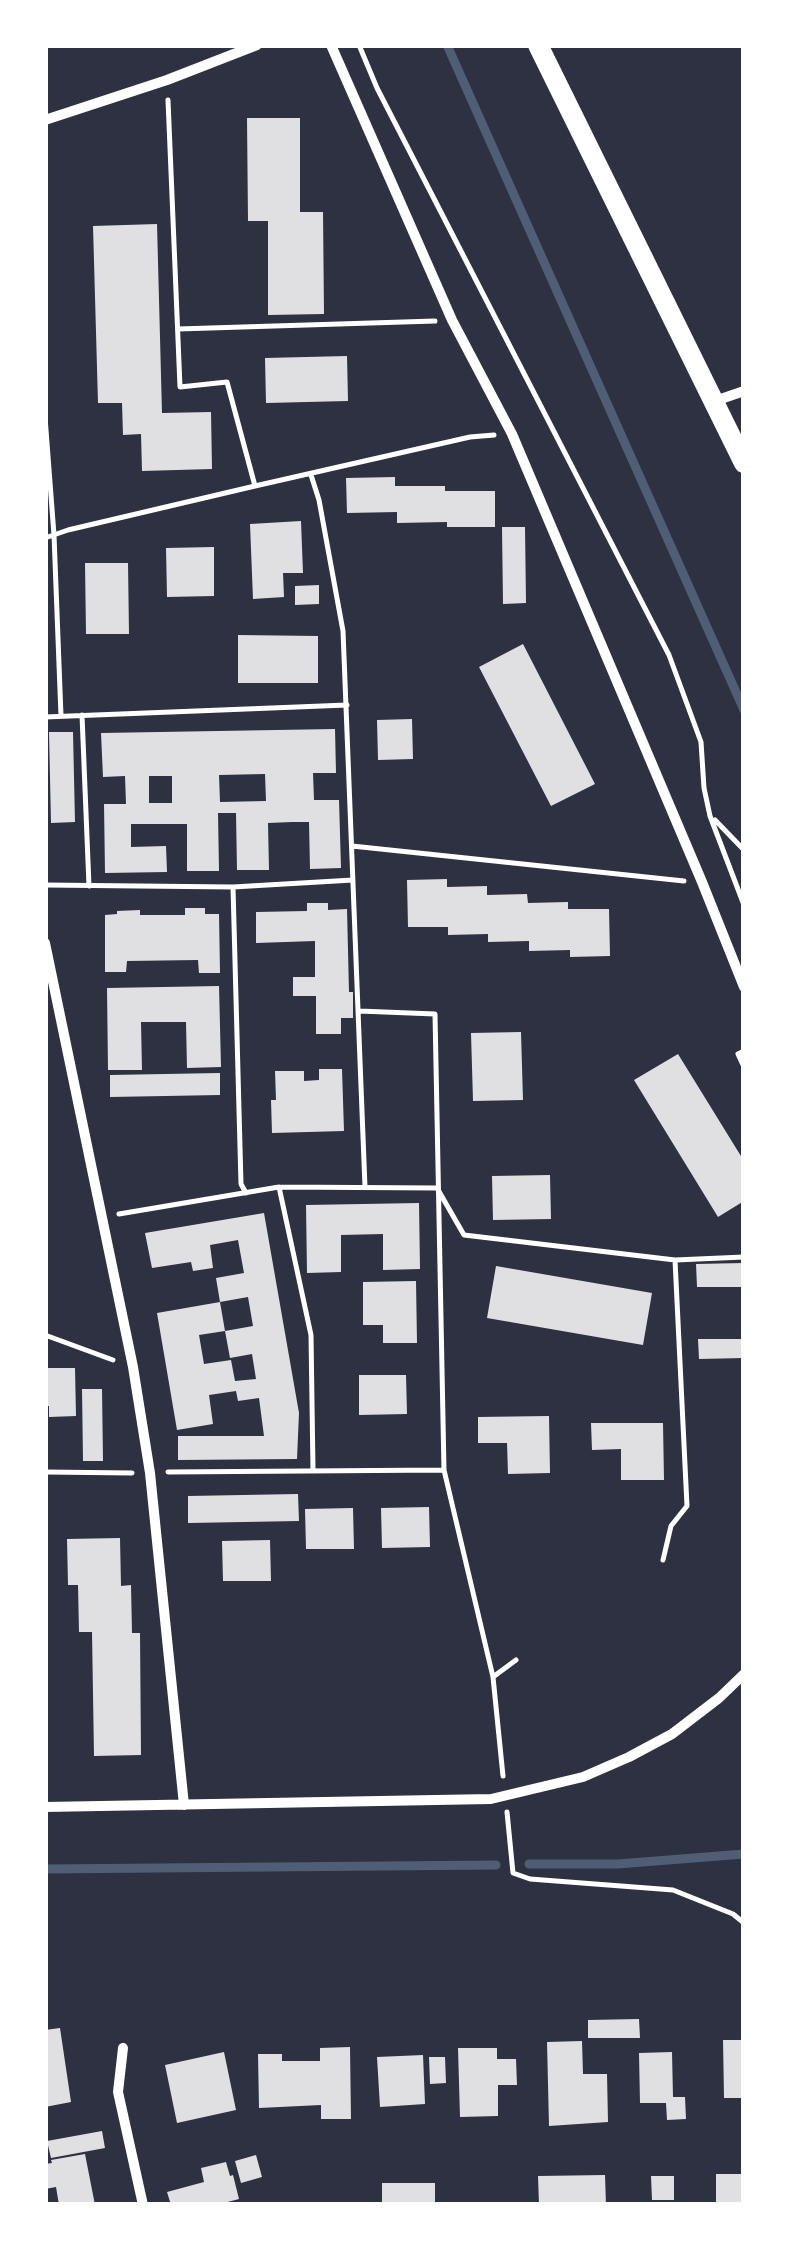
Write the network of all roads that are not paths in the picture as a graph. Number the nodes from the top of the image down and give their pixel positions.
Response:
1 (256, 45) edge
2 (331, 45) edge
3 (538, 45) edge
4 (45, 120) edge
5 (744, 390) edge
6 (715, 401) junction
7 (744, 463) edge
8 (45, 942) edge
9 (744, 988) edge
10 (744, 1674) edge
11 (184, 1805) junction
12 (45, 1807) edge
13 (123, 2048) dead end
14 (144, 2205) edge

1 - 4 street
2 - 9 street
3 - 6 main road
5 - 6 street
6 - 7 main road
8 - 11 street
10 - 11 street
11 - 12 street
13 - 14 street

